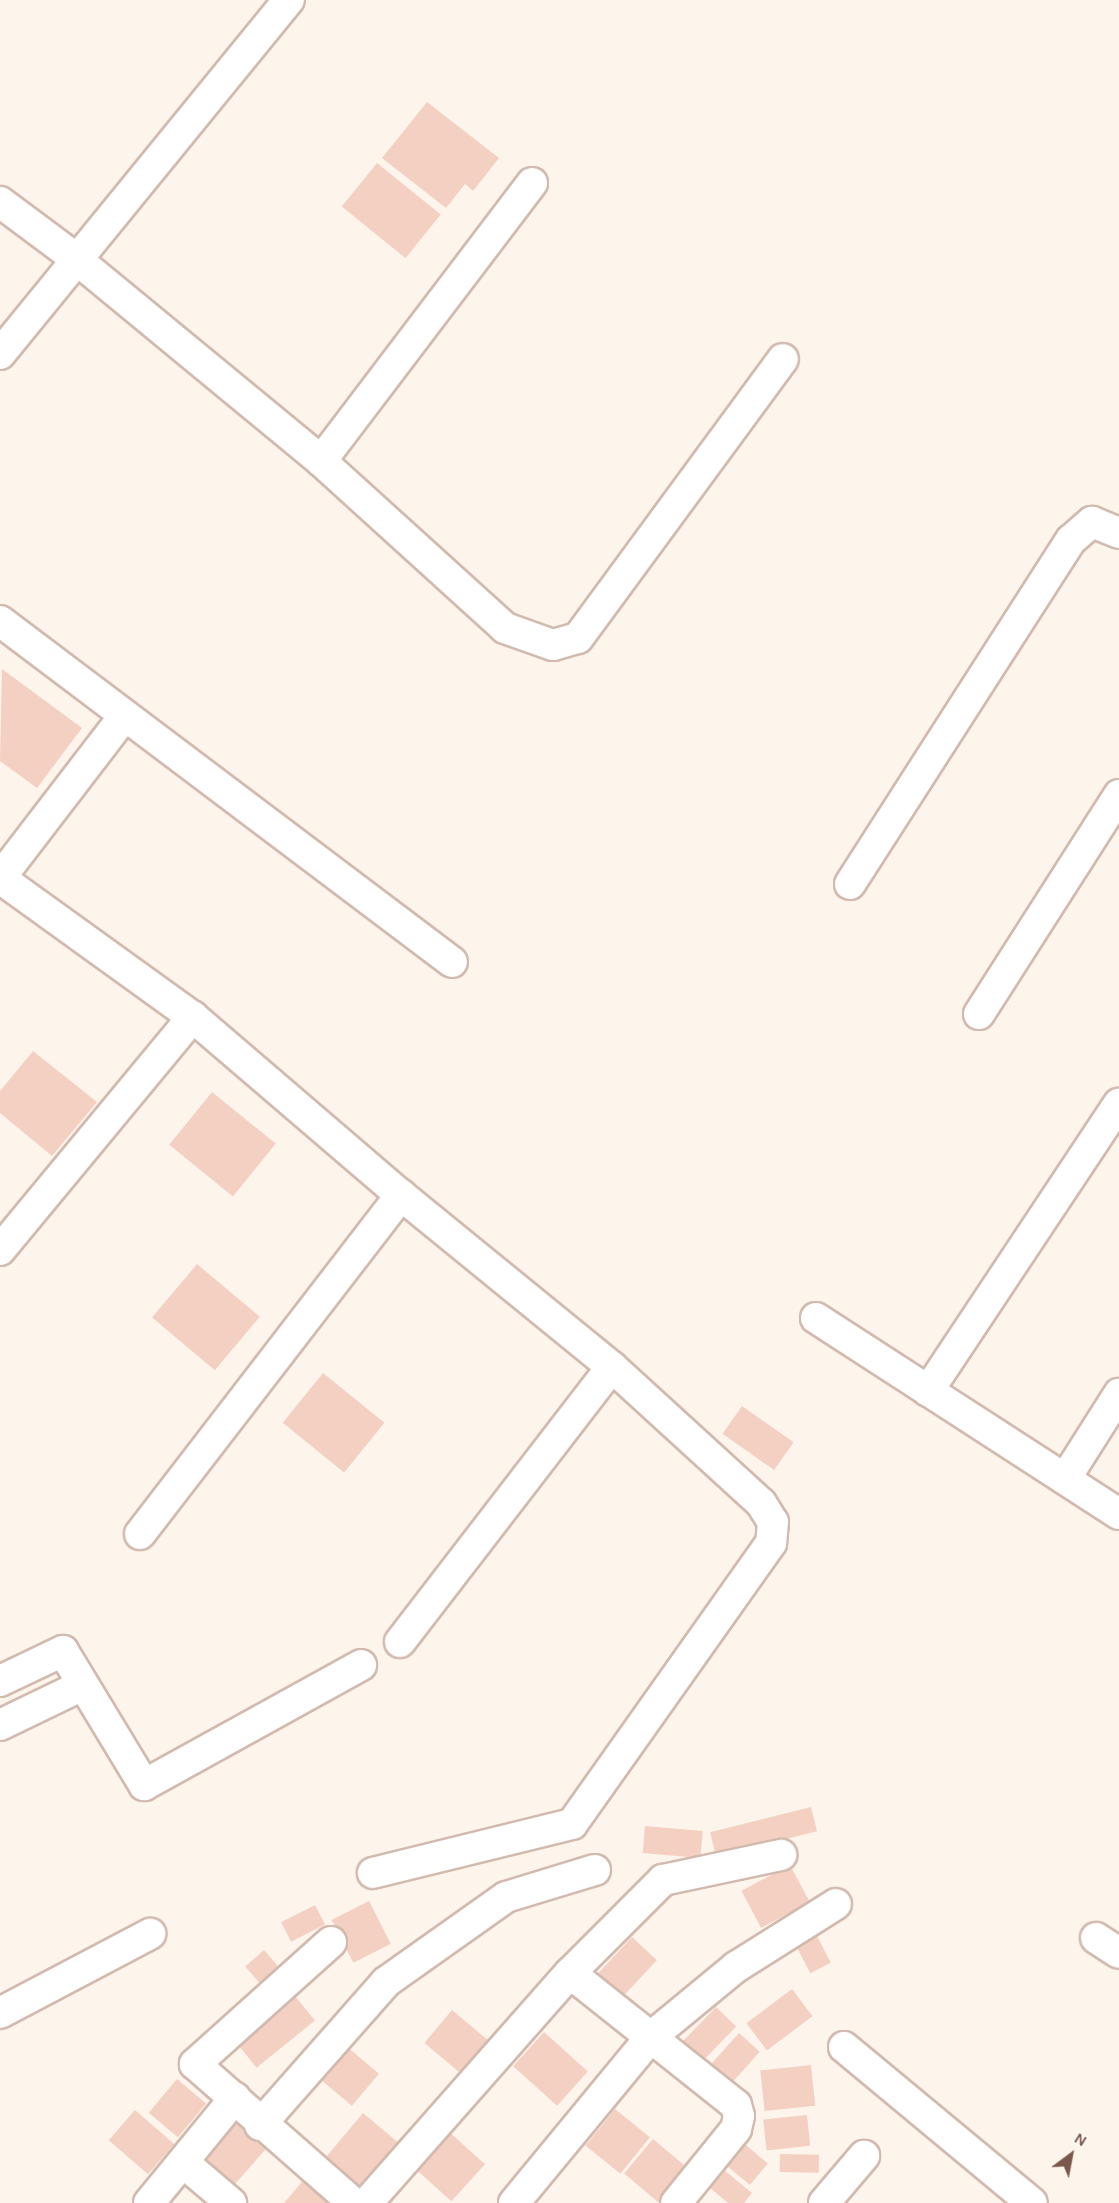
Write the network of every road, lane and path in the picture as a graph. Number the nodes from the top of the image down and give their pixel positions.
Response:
1 (289, 0) edge
2 (532, 183) dead end
3 (0, 202) edge
4 (75, 258) junction
5 (0, 354) edge
6 (783, 359) dead end
7 (321, 461) junction
8 (1119, 533) edge
9 (0, 621) edge
10 (125, 715) junction
11 (1119, 795) edge
12 (0, 878) edge
13 (850, 884) dead end
14 (452, 962) dead end
15 (979, 1014) dead end
16 (193, 1017) junction
17 (1119, 1104) edge
18 (401, 1195) junction
19 (0, 1250) edge
20 (816, 1318) dead end
21 (612, 1367) junction
22 (928, 1391) junction
23 (1119, 1394) edge
24 (1065, 1479) junction
25 (1119, 1514) edge
26 (140, 1534) dead end
27 (399, 1642) dead end
28 (361, 1665) dead end
29 (0, 1681) edge
30 (83, 1685) junction
31 (0, 1725) edge
32 (782, 1854) dead end
33 (595, 1870) dead end
34 (373, 1873) dead end
35 (836, 1904) dead end
36 (150, 1934) dead end
37 (331, 1942) dead end
38 (570, 1973) junction
39 (0, 2013) edge
40 (651, 2037) junction
41 (844, 2047) dead end
42 (235, 2098) junction
43 (260, 2125) junction
44 (864, 2156) dead end
45 (184, 2163) junction
46 (149, 2203) edge
47 (231, 2203) edge
48 (353, 2203) edge
49 (367, 2203) edge
50 (514, 2203) edge
51 (675, 2203) edge
52 (824, 2203) edge
53 (1032, 2203) edge

1 - 4 street
2 - 7 street
3 - 4 street
4 - 5 street
4 - 7 street
6 - 7 street
8 - 13 street
9 - 10 street
10 - 12 street
10 - 14 street
11 - 15 street
12 - 16 street
16 - 18 street
16 - 19 street
17 - 22 street
18 - 21 street
18 - 26 street
20 - 22 street
21 - 27 street
21 - 34 street
22 - 24 street
23 - 24 street
24 - 25 street
28 - 30 street
29 - 30 street
30 - 31 street
32 - 38 street
33 - 43 street
35 - 40 street
36 - 39 street
37 - 42 street
38 - 40 street
38 - 49 street
40 - 50 street
40 - 51 street
41 - 53 street
42 - 43 street
42 - 45 street
43 - 48 street
44 - 52 street
45 - 46 street
45 - 47 street

